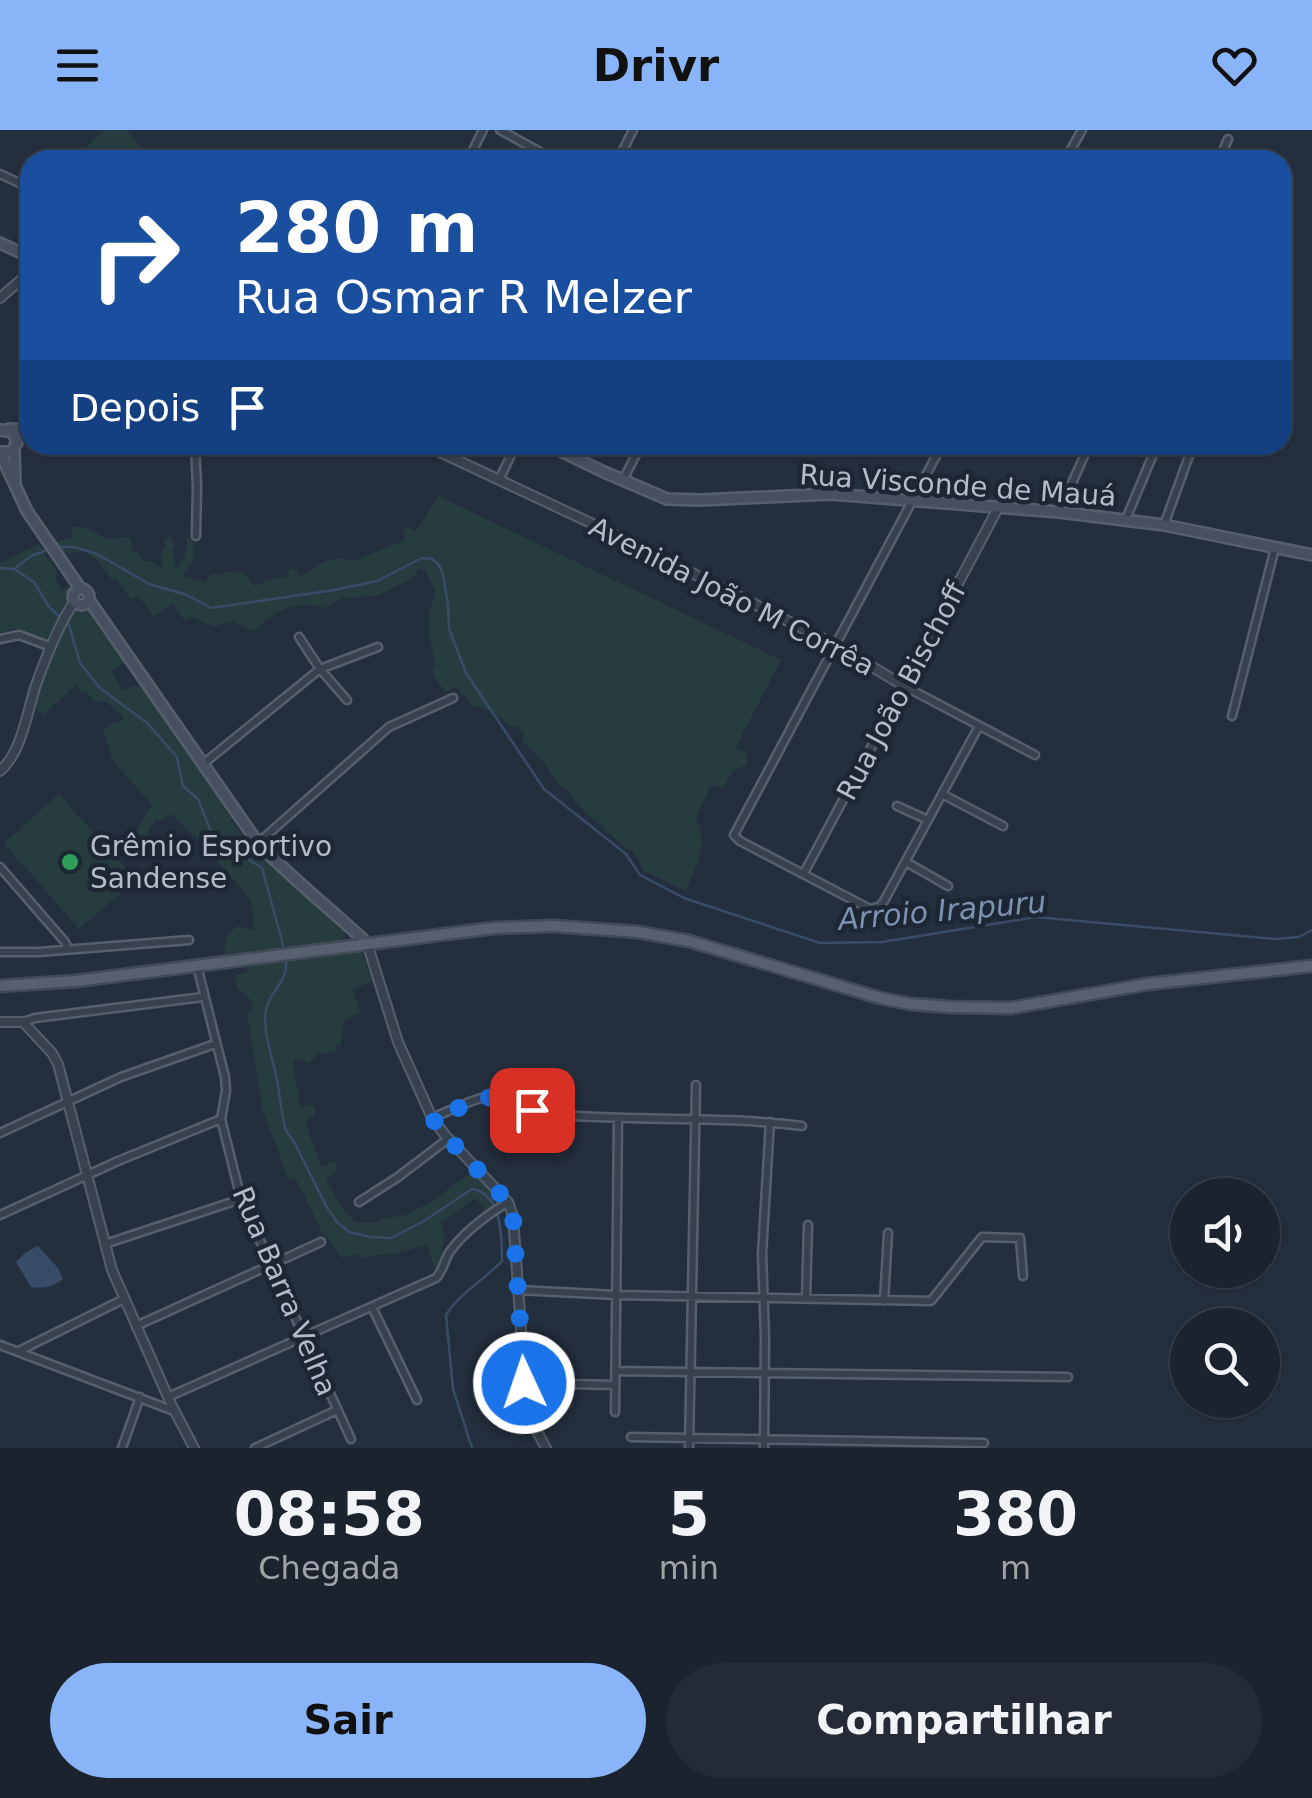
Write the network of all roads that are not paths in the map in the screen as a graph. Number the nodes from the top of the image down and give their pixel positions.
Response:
1 (500, 130) edge
2 (1228, 139) dead end
3 (537, 150) edge
4 (1223, 150) edge
5 (20, 281) edge
6 (0, 298) edge
7 (3, 429) edge
8 (20, 444) edge
9 (16, 446) junction
10 (0, 453) edge
11 (196, 455) edge
12 (446, 455) edge
13 (511, 455) edge
14 (570, 455) edge
15 (636, 455) edge
16 (937, 455) edge
17 (1086, 455) edge
18 (1153, 455) edge
19 (1190, 455) edge
20 (499, 480) junction
21 (624, 480) junction
22 (15, 486) junction
23 (913, 500) junction
24 (998, 508) junction
25 (1060, 512) junction
26 (1126, 519) junction
27 (1164, 526) junction
28 (196, 536) dead end
29 (1275, 548) junction
30 (1312, 556) edge
31 (74, 598) junction
32 (298, 637) dead end
33 (0, 638) edge
34 (836, 645) junction
35 (50, 647) junction
36 (378, 647) dead end
37 (320, 669) junction
38 (904, 686) junction
39 (453, 698) dead end
40 (347, 700) dead end
41 (1232, 716) dead end
42 (980, 726) junction
43 (1035, 756) dead end
44 (202, 764) junction
45 (0, 770) edge
46 (942, 794) junction
47 (897, 806) dead end
48 (928, 820) junction
49 (1003, 826) dead end
50 (258, 843) junction
51 (906, 862) junction
52 (0, 867) edge
53 (804, 874) junction
54 (948, 886) dead end
55 (189, 940) dead end
56 (367, 943) junction
57 (68, 949) junction
58 (0, 952) edge
59 (196, 965) junction
60 (1312, 966) edge
61 (0, 986) edge
62 (204, 998) junction
63 (0, 1022) edge
64 (22, 1022) junction
65 (216, 1044) junction
66 (696, 1085) dead end
67 (68, 1100) junction
68 (432, 1118) junction
69 (618, 1118) junction
70 (221, 1119) junction
71 (695, 1119) junction
72 (770, 1122) junction
73 (802, 1126) dead end
74 (0, 1132) edge
75 (448, 1138) junction
76 (87, 1174) junction
77 (241, 1199) junction
78 (359, 1202) dead end
79 (503, 1205) junction
80 (0, 1215) edge
81 (808, 1225) dead end
82 (888, 1233) dead end
83 (322, 1242) dead end
84 (104, 1245) junction
85 (270, 1265) junction
86 (1023, 1276) dead end
87 (520, 1290) junction
88 (616, 1295) junction
89 (692, 1296) junction
90 (763, 1298) junction
91 (806, 1298) junction
92 (124, 1300) junction
93 (884, 1301) junction
94 (372, 1306) junction
95 (136, 1326) junction
96 (304, 1338) junction
97 (0, 1345) edge
98 (18, 1351) junction
99 (616, 1371) junction
100 (691, 1372) junction
101 (765, 1372) junction
102 (1068, 1377) dead end
103 (524, 1383) junction
104 (615, 1385) junction
105 (140, 1397) junction
106 (168, 1398) junction
107 (417, 1400) dead end
108 (337, 1410) junction
109 (175, 1411) junction
110 (616, 1412) dead end
111 (631, 1437) dead end
112 (689, 1438) junction
113 (764, 1438) junction
114 (351, 1439) dead end
115 (984, 1443) dead end
116 (122, 1448) edge
117 (194, 1448) edge
118 (254, 1448) edge
119 (546, 1448) edge
120 (689, 1448) edge
121 (764, 1448) edge

1 - 3 street
2 - 4 street
5 - 6 street
7 - 9 main road
8 - 9 main road
9 - 10 main road
9 - 22 main road
10 - 22 main road
11 - 28 street
12 - 20 street, Avenida João M Corrêa
13 - 20 street
14 - 21 main road, Rua Visconde de Mauá
15 - 21 street
16 - 23 street
17 - 25 street
18 - 26 street
19 - 27 street
20 - 34 street, Avenida João M Corrêa
21 - 23 main road, Rua Visconde de Mauá
22 - 31 main road
23 - 24 main road, Rua Visconde de Mauá
23 - 34 street
24 - 25 main road, Rua Visconde de Mauá
24 - 38 street, Rua João Bischoff
25 - 26 main road, Rua Visconde de Mauá
26 - 27 main road, Rua Visconde de Mauá
27 - 29 main road, Rua Visconde de Mauá
29 - 30 main road, Rua Visconde de Mauá
29 - 41 street
31 - 35 street
31 - 44 main road
32 - 37 street
33 - 35 street
34 - 38 street, Avenida João M Corrêa
34 - 53 street
35 - 45 street
36 - 37 street
37 - 40 street
37 - 44 street
38 - 42 street, Avenida João M Corrêa
38 - 53 street, Rua João Bischoff
39 - 50 street
42 - 43 street, Avenida João M Corrêa
42 - 46 street
44 - 50 main road
46 - 48 street
46 - 49 street
47 - 48 street
48 - 51 street
50 - 56 main road
51 - 53 street
51 - 54 street
52 - 57 street
55 - 57 street
56 - 59 main road
56 - 60 main road
56 - 68 street
57 - 58 street
59 - 61 main road
59 - 62 street, Rua Barra Velha
62 - 64 street
62 - 65 street, Rua Barra Velha
63 - 64 street
64 - 67 street
65 - 67 street
65 - 70 street, Rua Barra Velha
66 - 71 street
67 - 74 street
67 - 76 street
68 - 69 street
68 - 75 street
69 - 71 street
69 - 88 street
70 - 76 street
70 - 77 street, Rua Barra Velha
71 - 72 street
71 - 89 street
72 - 73 street
72 - 90 street
75 - 78 street
75 - 79 street
76 - 80 street
76 - 84 street
77 - 84 street
77 - 85 street, Rua Barra Velha
79 - 87 street
79 - 94 street
81 - 91 street
82 - 93 street
83 - 85 street
84 - 92 street
85 - 95 street
85 - 96 street, Rua Barra Velha
86 - 93 street
87 - 88 street
87 - 103 street
88 - 89 street
88 - 99 street
89 - 90 street
89 - 100 street
90 - 91 street
90 - 101 street
91 - 93 street
92 - 95 street
92 - 98 street
94 - 96 street
94 - 107 street
95 - 106 street
96 - 106 street
96 - 108 street, Rua Barra Velha
97 - 98 street
98 - 105 street
99 - 100 street
99 - 104 street
100 - 101 street
100 - 112 street
101 - 102 street
101 - 113 street
103 - 104 street
103 - 119 street
104 - 110 street
105 - 109 street
105 - 116 street
106 - 109 street
108 - 114 street, Rua Barra Velha
108 - 118 street
109 - 117 street
111 - 112 street
112 - 113 street
112 - 120 street
113 - 115 street
113 - 121 street

